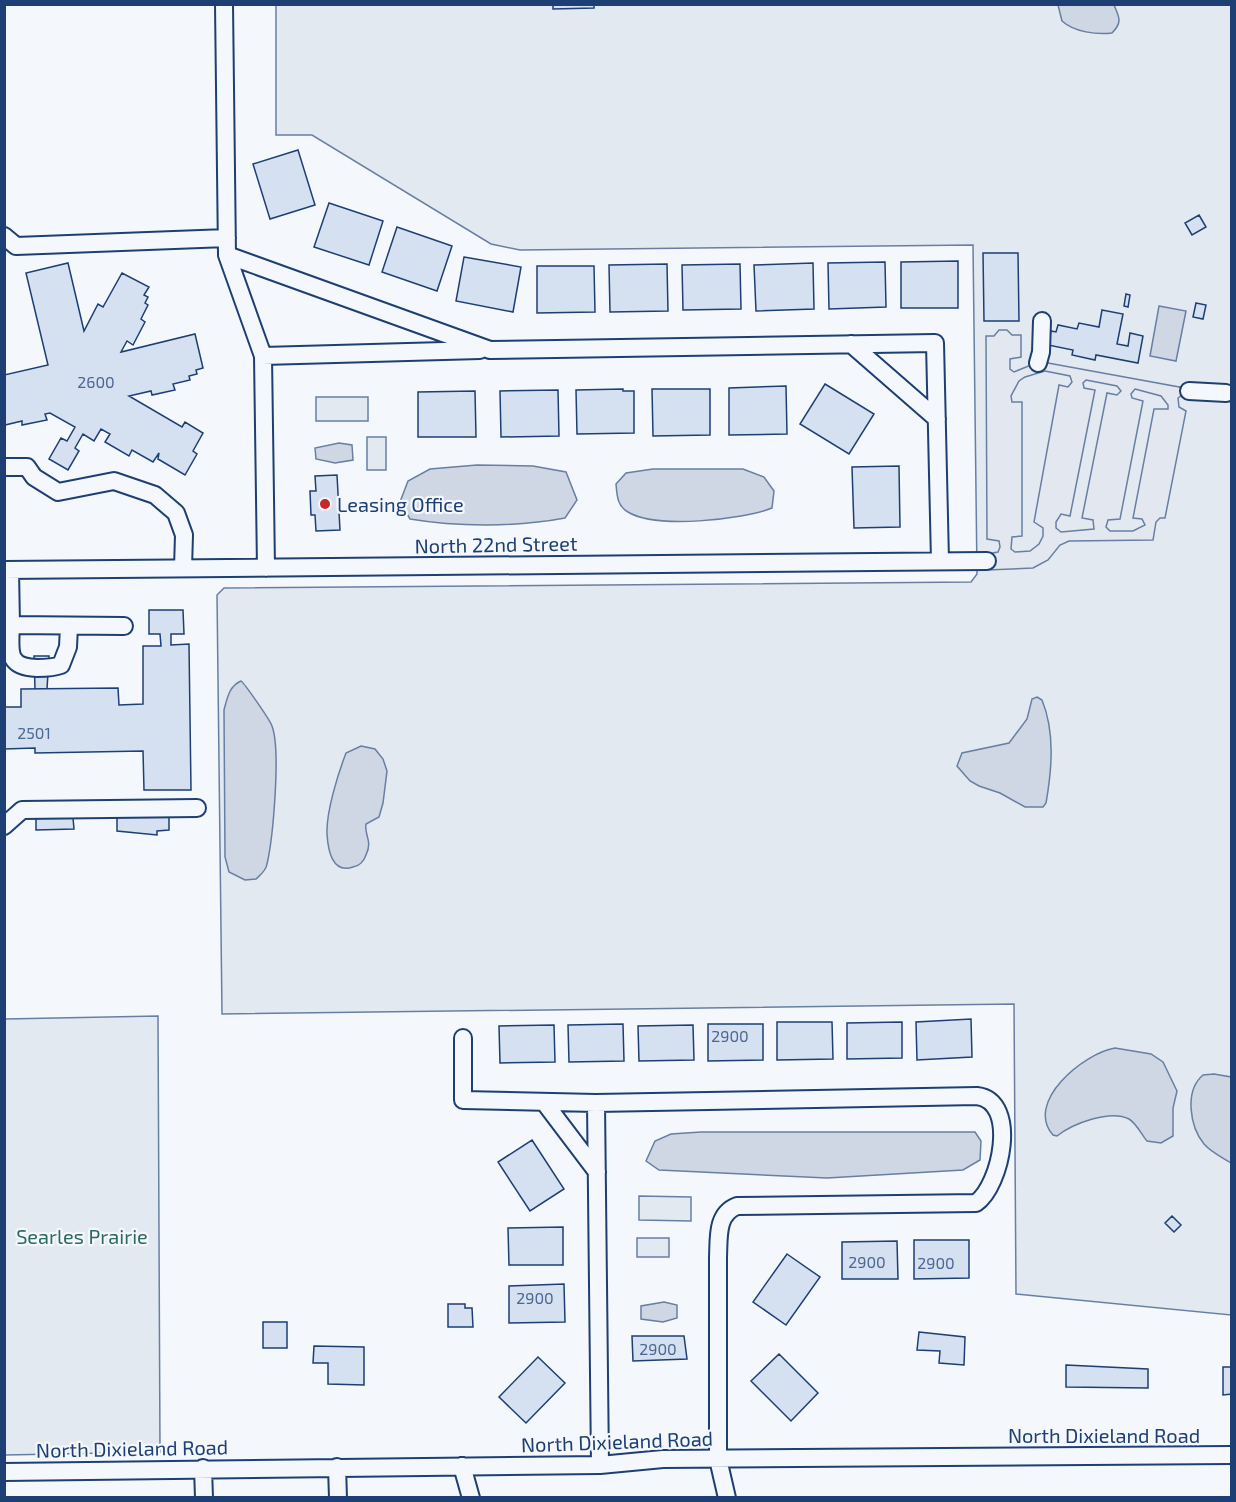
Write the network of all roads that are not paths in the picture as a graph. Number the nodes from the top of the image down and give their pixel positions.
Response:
1 (224, 4) edge
2 (4, 236) edge
3 (227, 247) junction
4 (1042, 321) dead end
5 (850, 344) junction
6 (490, 350) junction
7 (263, 356) junction
8 (1038, 363) dead end
9 (1189, 391) dead end
10 (1226, 393) dead end
11 (937, 419) junction
12 (4, 467) edge
13 (940, 561) junction
14 (987, 561) dead end
15 (266, 567) junction
16 (183, 568) junction
17 (7, 570) edge
18 (8, 626) edge
19 (69, 626) junction
20 (123, 627) dead end
21 (197, 808) dead end
22 (4, 826) edge
23 (463, 1038) dead end
24 (544, 1102) junction
25 (596, 1103) junction
26 (597, 1172) junction
27 (1232, 1455) edge
28 (718, 1458) junction
29 (600, 1465) junction
30 (462, 1466) junction
31 (337, 1467) junction
32 (203, 1468) junction
33 (4, 1472) edge
34 (204, 1497) edge
35 (338, 1497) edge
36 (471, 1497) edge
37 (727, 1497) edge

1 - 3 street
2 - 3 street
3 - 6 street
3 - 7 street
4 - 8 street
5 - 6 street
5 - 11 street
5 - 11 street
6 - 7 street
7 - 15 street
9 - 10 street
11 - 13 street
12 - 16 street
13 - 14 street, North 22nd Street
13 - 15 street, North 22nd Street
15 - 16 street, North 22nd Street
16 - 17 street, North 22nd Street
17 - 18 street
18 - 19 street
18 - 19 street
19 - 20 street
21 - 22 street
23 - 24 street
24 - 25 street
24 - 26 street
25 - 26 street
25 - 28 street
26 - 29 street
27 - 28 street, North Dixieland Road
28 - 29 street, North Dixieland Road
28 - 37 street
29 - 30 street, North Dixieland Road
30 - 31 street, North Dixieland Road
30 - 36 street
31 - 32 street, North Dixieland Road
31 - 35 street
32 - 33 street, North Dixieland Road
32 - 34 street

